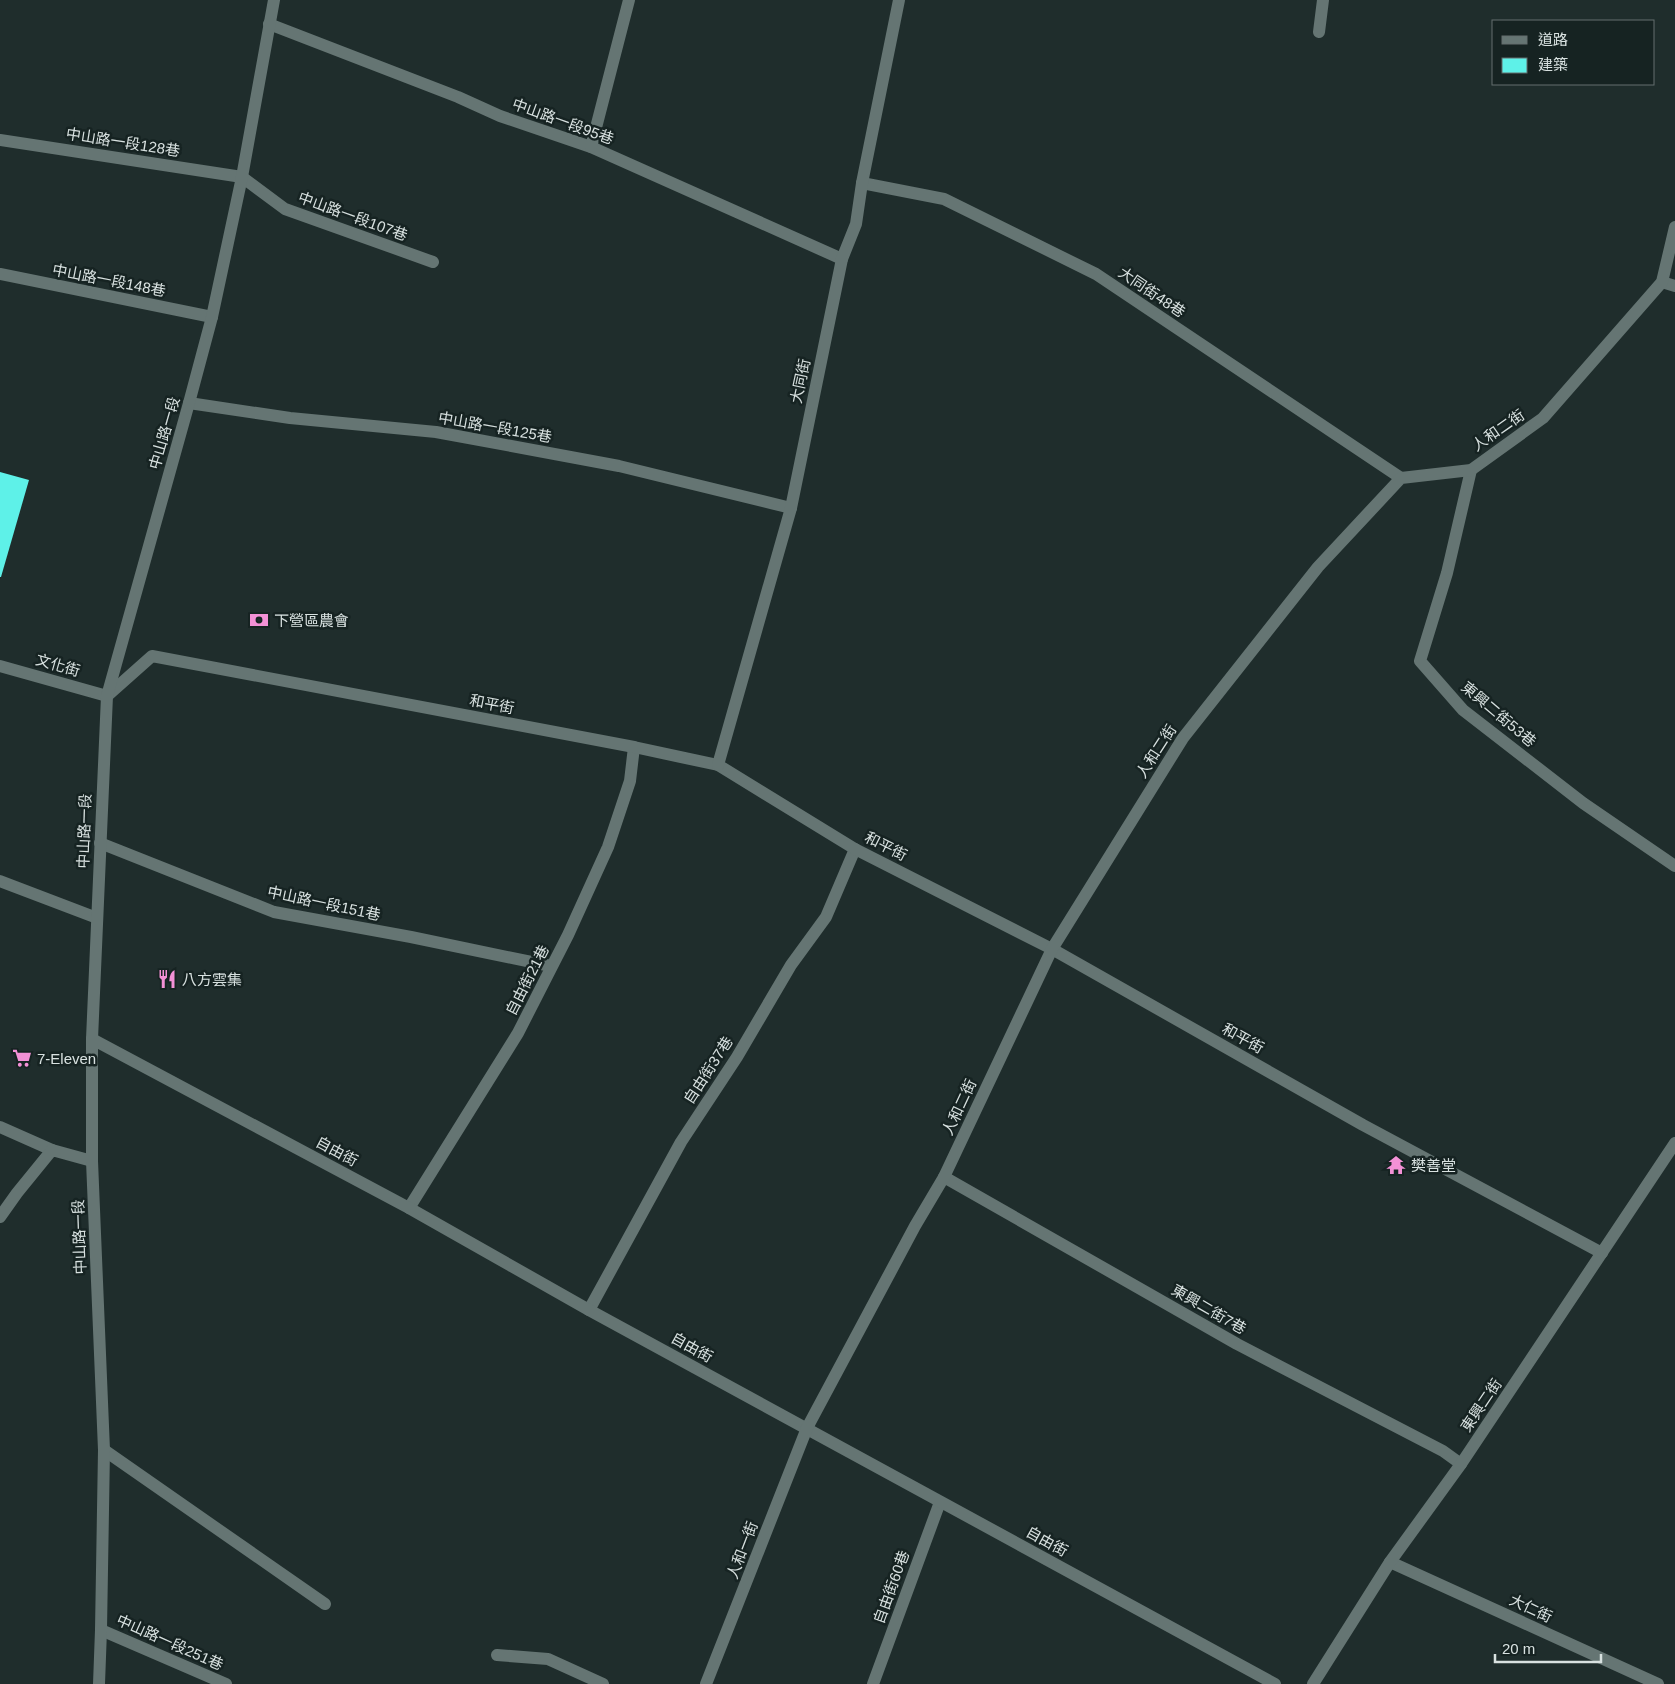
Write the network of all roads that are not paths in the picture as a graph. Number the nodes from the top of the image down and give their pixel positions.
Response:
1 (274, 0) edge
2 (629, 0) edge
3 (899, 0) edge
4 (1323, 0) edge
5 (269, 24) junction
6 (1319, 32) dead end
7 (0, 140) edge
8 (591, 147) junction
9 (242, 177) junction
10 (862, 183) junction
11 (1675, 227) edge
12 (842, 260) junction
13 (433, 262) dead end
14 (0, 274) edge
15 (1662, 282) junction
16 (1675, 286) edge
17 (212, 317) junction
18 (189, 403) junction
19 (1471, 470) junction
20 (1401, 478) junction
21 (791, 508) junction
22 (0, 666) edge
23 (107, 696) junction
24 (634, 747) junction
25 (718, 765) junction
26 (100, 843) junction
27 (855, 849) junction
28 (1675, 866) edge
29 (0, 881) edge
30 (97, 918) junction
31 (1052, 949) junction
32 (551, 966) junction
33 (92, 1039) junction
34 (0, 1127) edge
35 (1675, 1142) edge
36 (52, 1150) junction
37 (92, 1161) junction
38 (944, 1177) junction
39 (409, 1208) junction
40 (0, 1217) edge
41 (1602, 1253) junction
42 (590, 1310) junction
43 (807, 1428) junction
44 (104, 1450) junction
45 (1461, 1464) junction
46 (940, 1502) junction
47 (1390, 1562) junction
48 (325, 1604) dead end
49 (101, 1630) junction
50 (496, 1655) dead end
51 (99, 1684) edge
52 (226, 1684) edge
53 (603, 1684) edge
54 (706, 1684) edge
55 (872, 1684) edge
56 (1275, 1684) edge
57 (1312, 1684) edge
58 (1658, 1684) edge

1 - 5 street, 中山路一段
2 - 8 street
3 - 10 street, 大同街
4 - 6 street
5 - 8 street, 中山路一段95巷
5 - 9 street, 中山路一段
7 - 9 street, 中山路一段128巷
8 - 12 street, 中山路一段95巷
9 - 13 street, 中山路一段107巷
9 - 17 street, 中山路一段
10 - 12 street, 大同街
10 - 20 street, 大同街48巷
11 - 15 street, 人和二街
12 - 21 street, 大同街
14 - 17 street, 中山路一段148巷
15 - 16 street
15 - 19 street, 人和二街
17 - 18 street, 中山路一段
18 - 21 street, 中山路一段125巷
18 - 23 street, 中山路一段
19 - 20 street, 人和二街
19 - 28 street, 東興二街53巷
20 - 31 street, 人和二街
21 - 25 street, 大同街
22 - 23 street, 文化街
23 - 24 street, 和平街
23 - 26 street, 中山路一段
24 - 25 street, 和平街
24 - 32 street, 自由街21巷
25 - 27 street, 和平街
26 - 30 street, 中山路一段
26 - 32 street, 中山路一段151巷
27 - 31 street, 和平街
27 - 42 street, 自由街37巷
29 - 30 street
30 - 33 street, 中山路一段
31 - 38 street, 人和二街
31 - 41 street, 和平街
32 - 39 street, 自由街21巷
33 - 37 street, 中山路一段
33 - 39 street, 自由街
34 - 36 street
35 - 41 street, 東興二街
36 - 37 street
36 - 40 street
37 - 44 street, 中山路一段
38 - 43 street, 人和二街
38 - 45 street, 東興二街7巷
39 - 42 street, 自由街
41 - 45 street, 東興二街
42 - 43 street, 自由街
43 - 46 street, 自由街
43 - 54 street, 人和一街
44 - 48 street
44 - 49 street, 中山路一段
45 - 47 street, 東興二街
46 - 55 street, 自由街60巷
46 - 56 street, 自由街
47 - 57 street, 東興二街
47 - 58 street, 大仁街
49 - 51 street, 中山路一段
49 - 52 street, 中山路一段251巷
50 - 53 street

